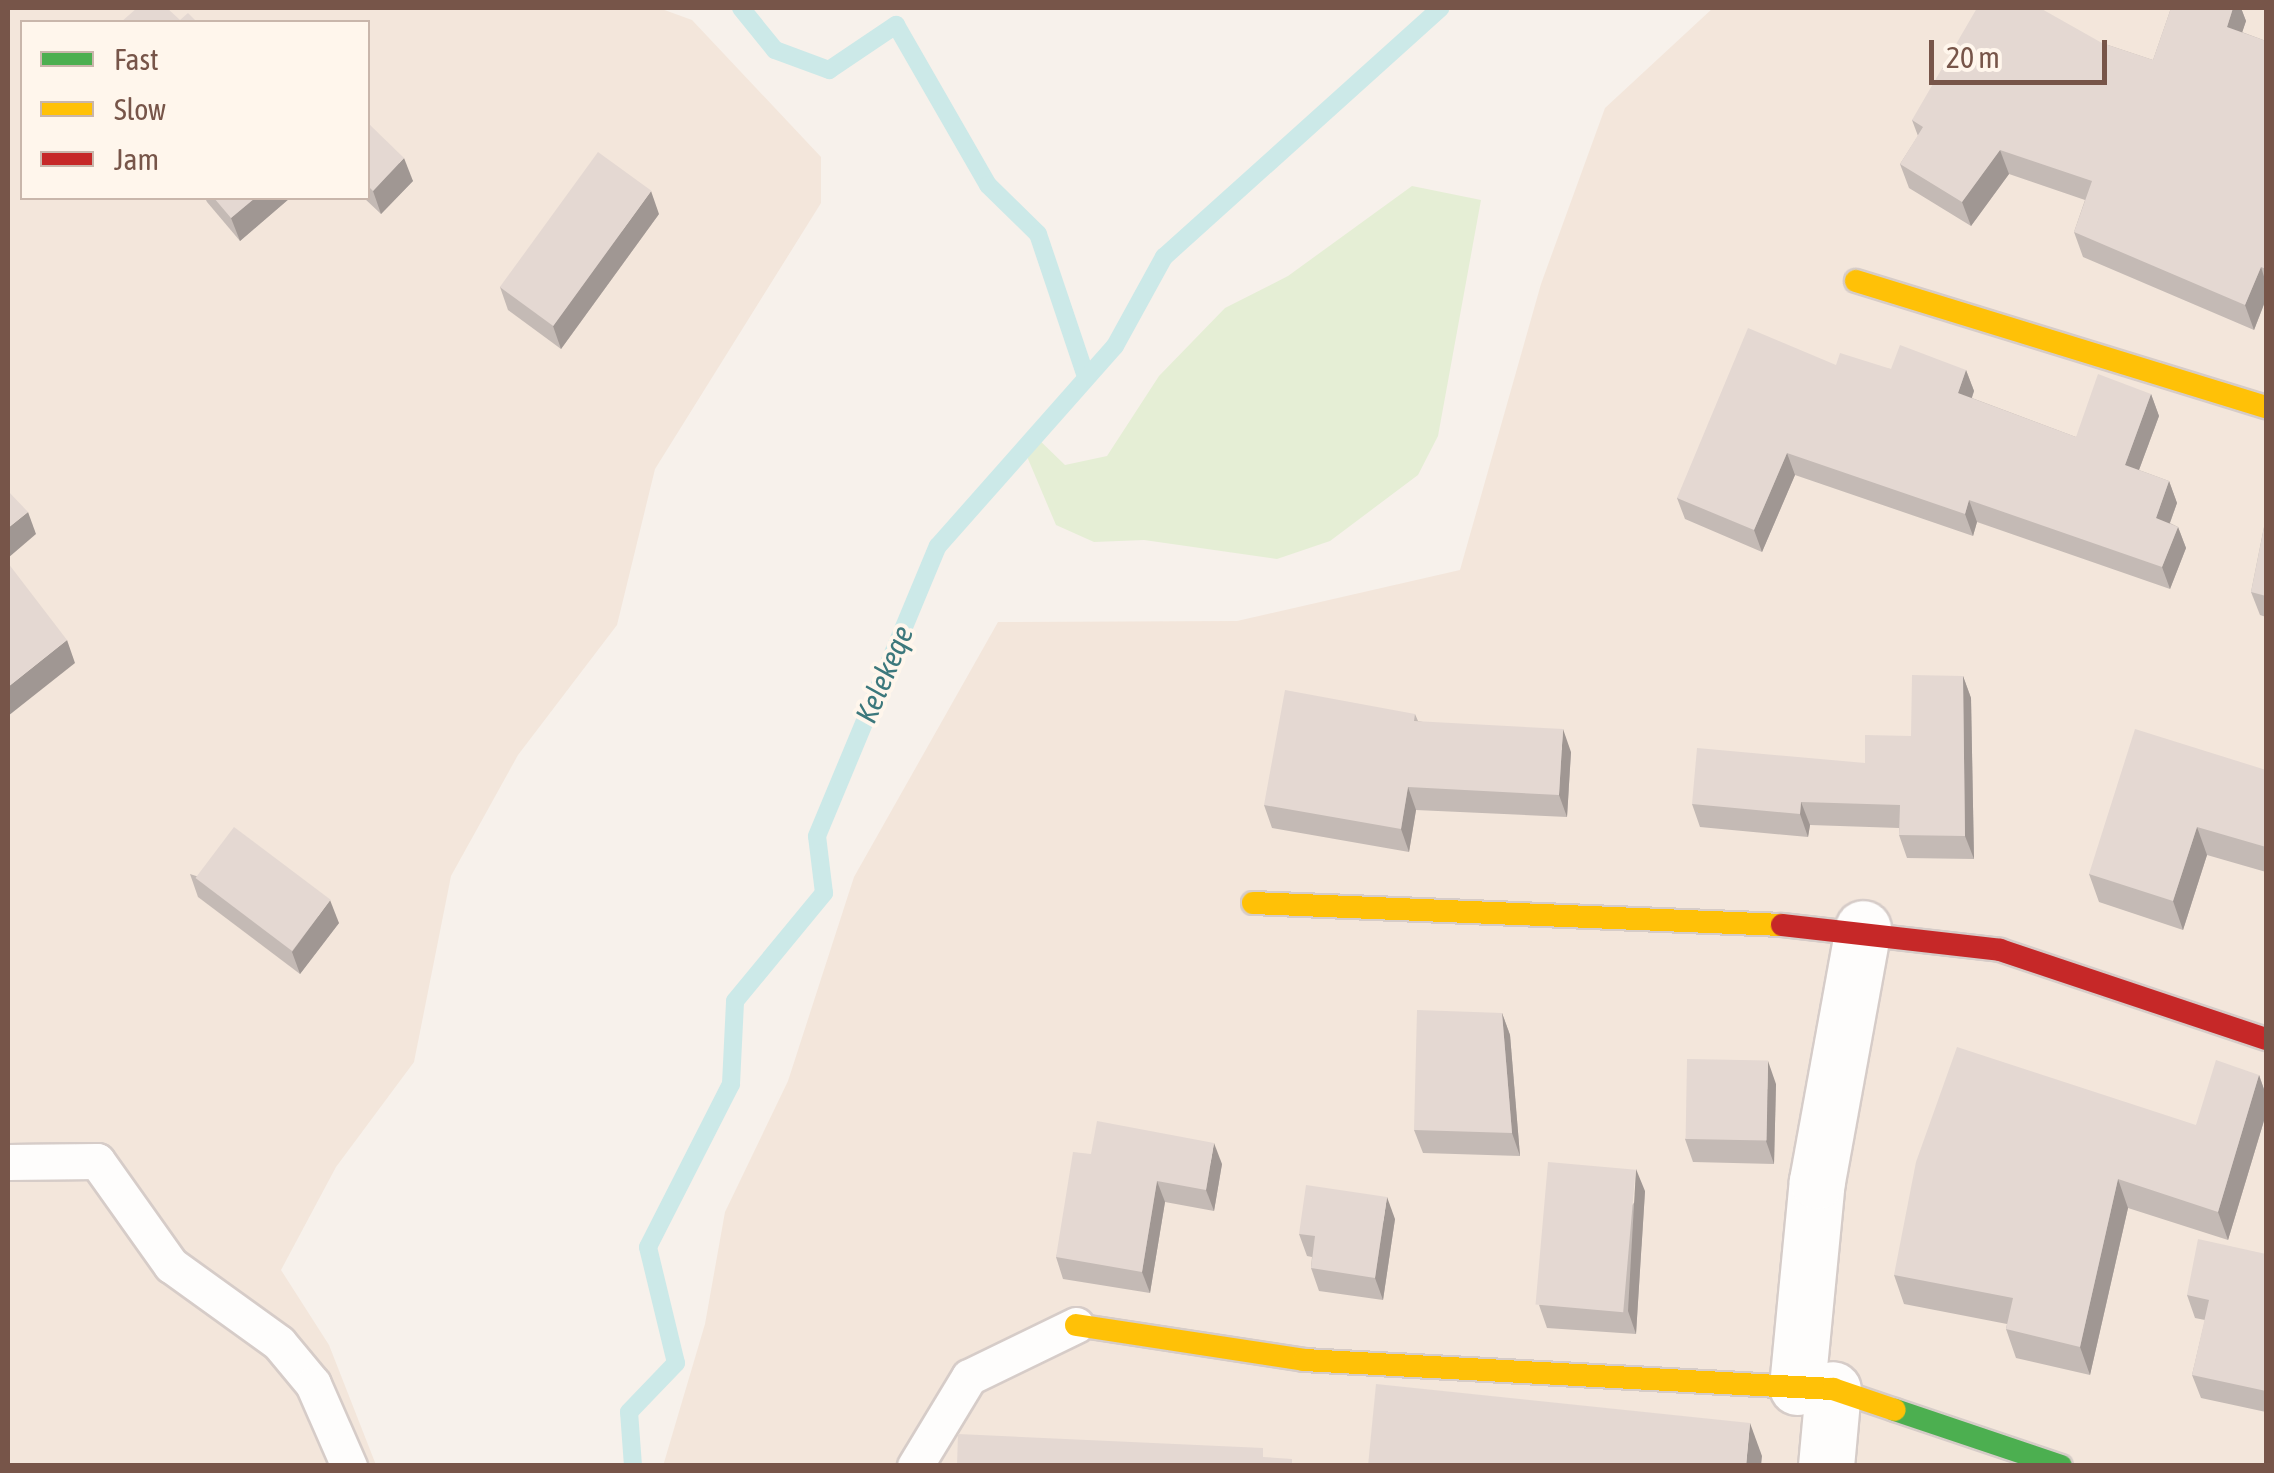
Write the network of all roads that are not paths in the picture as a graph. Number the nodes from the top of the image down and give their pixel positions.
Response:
1 (1856, 281) dead end
2 (2266, 407) edge
3 (1253, 904) dead end
4 (1864, 928) junction
5 (2266, 1039) edge
6 (8, 1162) edge
7 (1076, 1325) joint
8 (1815, 1388) junction
9 (348, 1466) edge
10 (915, 1466) edge
11 (1826, 1466) edge
12 (2061, 1466) edge

1 - 2 street
3 - 4 street
4 - 5 street
4 - 8 street
6 - 9 lane
7 - 8 street
7 - 10 lane
8 - 11 street
8 - 12 street

